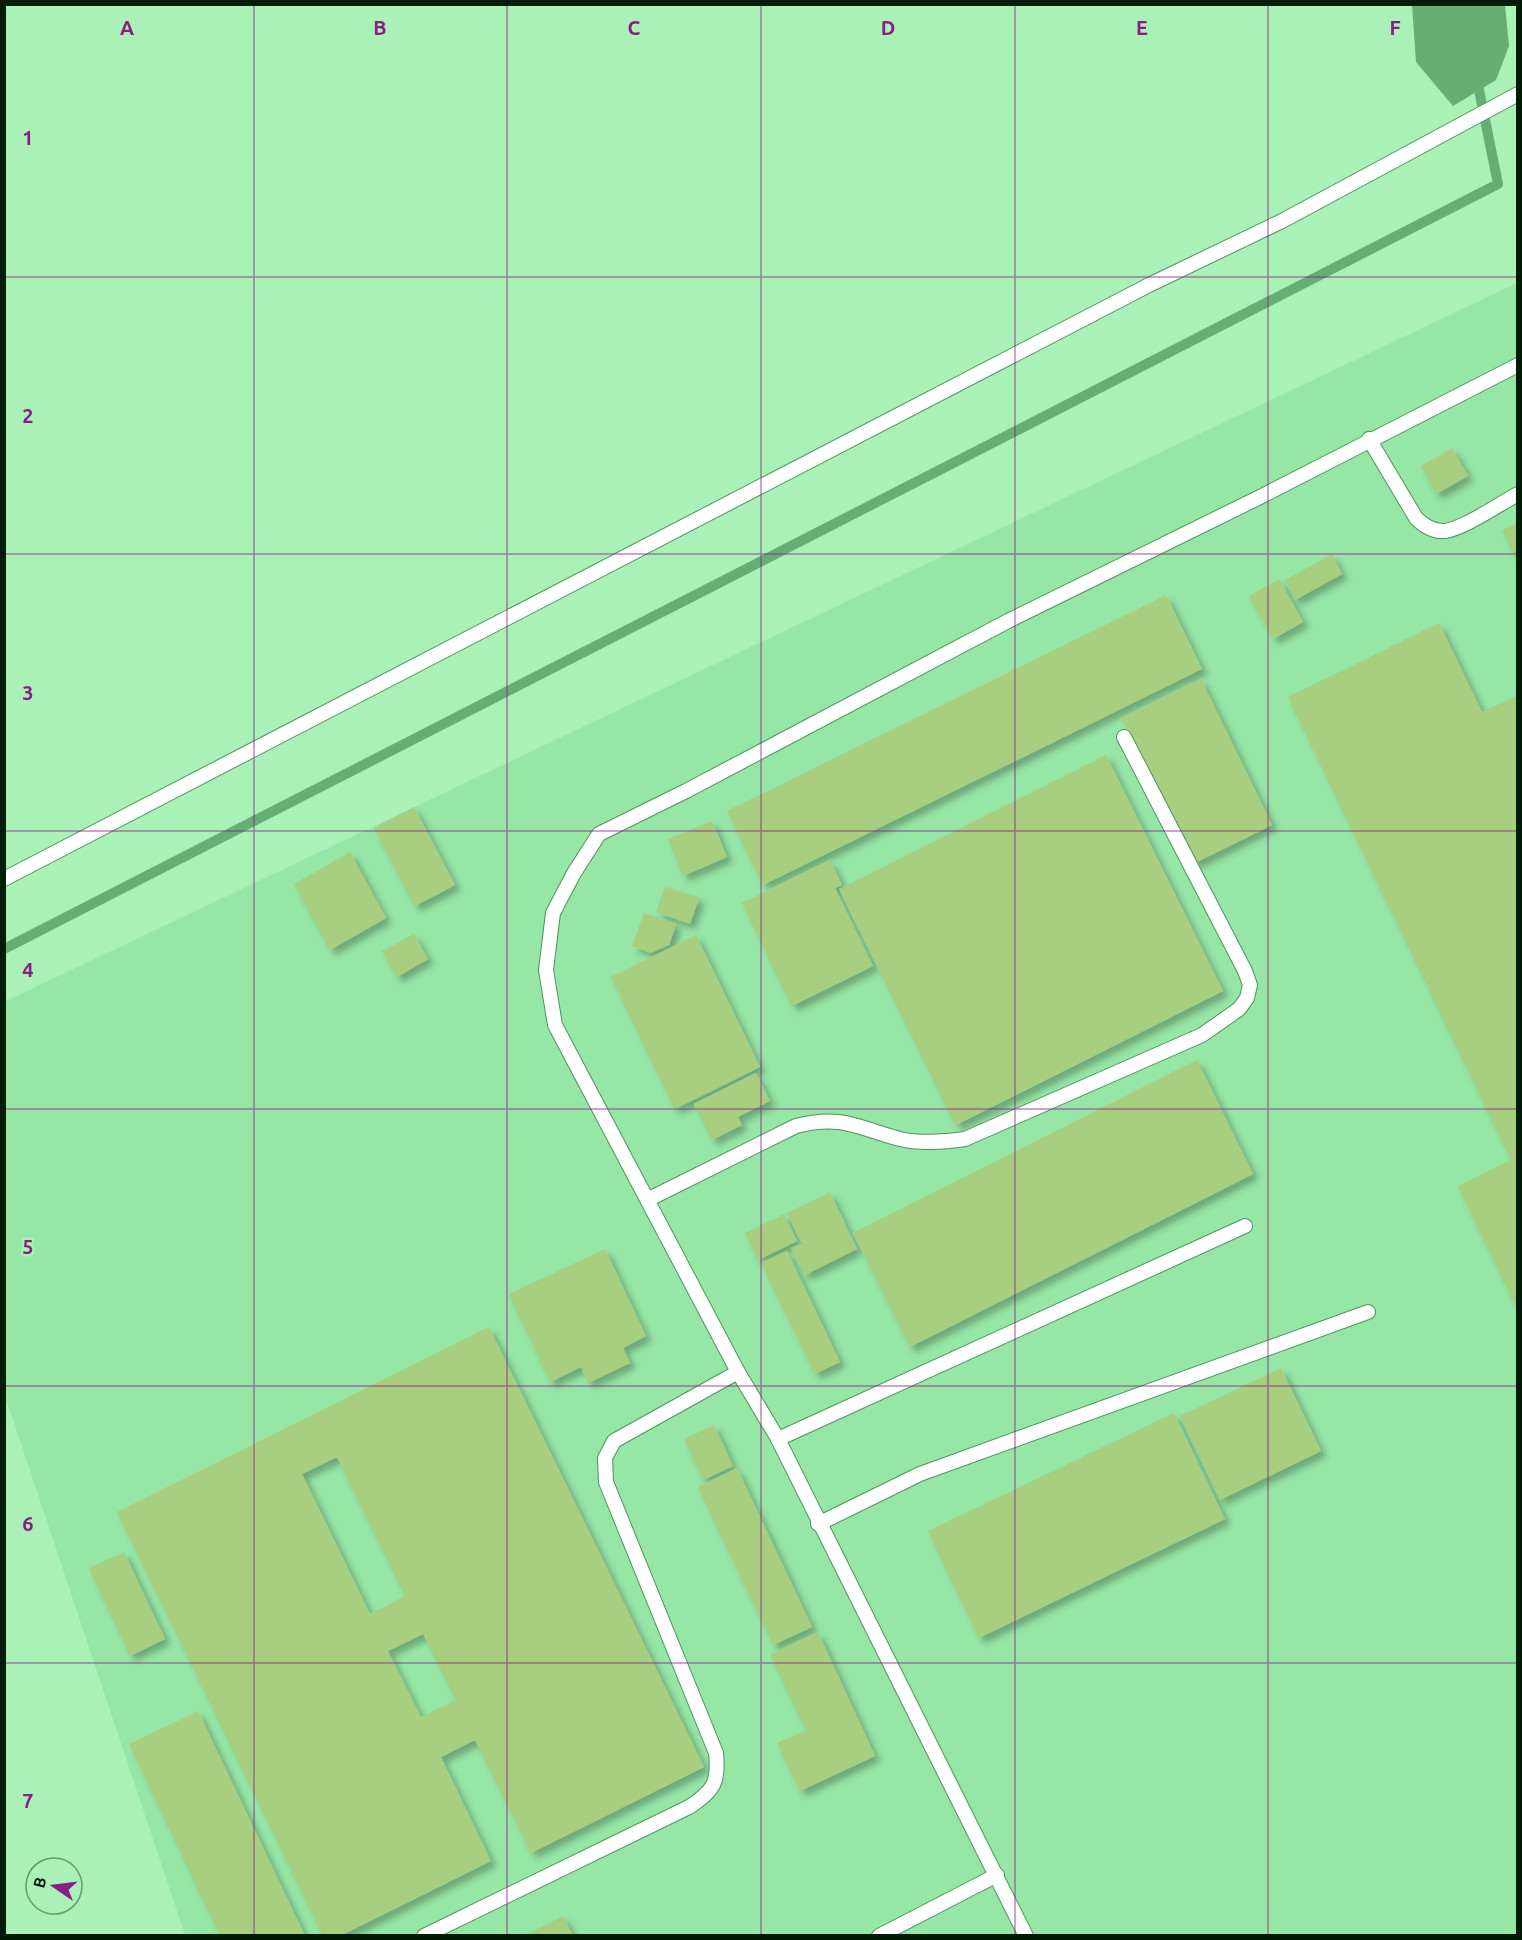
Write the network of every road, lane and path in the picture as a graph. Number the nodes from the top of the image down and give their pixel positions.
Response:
1 (1518, 94) edge
2 (1518, 365) edge
3 (1369, 439) junction
4 (1518, 494) edge
5 (1124, 737) dead end
6 (4, 879) edge
7 (649, 1199) junction
8 (1245, 1226) dead end
9 (1368, 1312) dead end
10 (738, 1372) junction
11 (778, 1440) junction
12 (818, 1524) junction
13 (996, 1875) junction
14 (424, 1935) edge
15 (879, 1935) edge
16 (1026, 1935) edge

1 - 6 lane
2 - 3 lane
3 - 4 lane
3 - 7 lane
5 - 7 lane
7 - 10 lane
8 - 11 lane
9 - 12 lane
10 - 11 lane
10 - 14 lane
11 - 12 lane
12 - 13 lane
13 - 15 lane
13 - 16 lane

